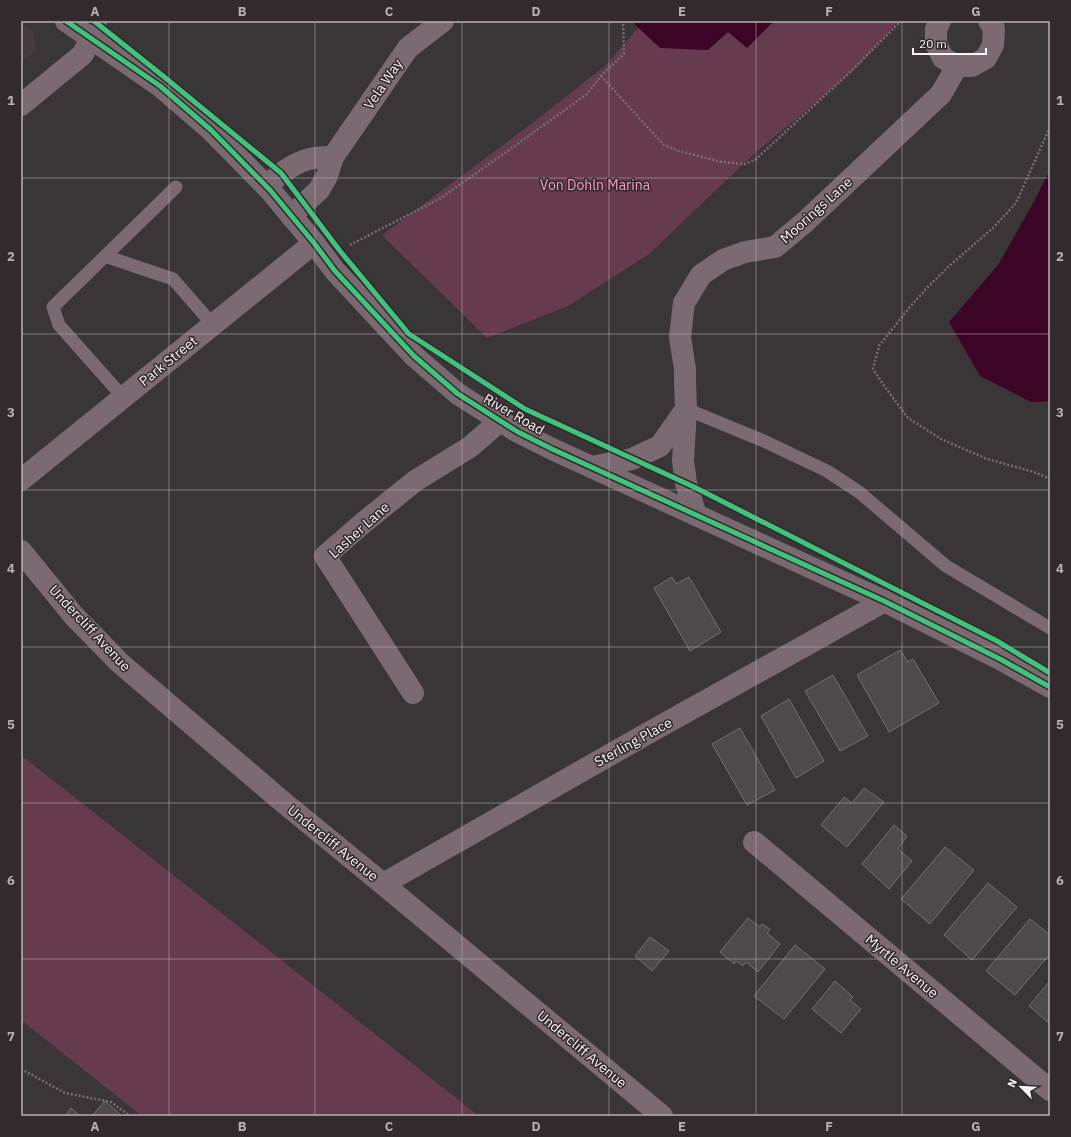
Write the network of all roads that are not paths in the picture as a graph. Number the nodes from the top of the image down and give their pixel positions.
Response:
1 (66, 21) edge
2 (443, 21) edge
3 (940, 21) edge
4 (989, 21) edge
5 (96, 30) edge
6 (957, 66) junction
7 (21, 105) edge
8 (333, 157) junction
9 (266, 186) junction
10 (176, 187) dead end
11 (291, 216) junction
12 (314, 243) junction
13 (105, 256) junction
14 (213, 325) junction
15 (123, 397) junction
16 (686, 409) junction
17 (500, 421) junction
18 (592, 467) junction
19 (21, 480) edge
20 (696, 515) junction
21 (21, 551) edge
22 (884, 600) junction
23 (1050, 628) edge
24 (1050, 686) edge
25 (413, 693) dead end
26 (754, 842) dead end
27 (383, 884) junction
28 (1050, 1090) edge
29 (662, 1116) edge

1 - 5 main road, River Road
2 - 8 street, Vela Way
3 - 6 street
4 - 6 street
5 - 7 street
5 - 9 main road, River Road
6 - 16 street, Moorings Lane
8 - 9 street
8 - 11 street, Vela Way
9 - 11 main road, River Road
10 - 13 lane
11 - 12 main road, River Road
12 - 14 street, Park Street
12 - 17 main road, River Road
13 - 14 lane
13 - 15 lane
14 - 15 street, Park Street
15 - 19 street, Park Street
16 - 18 street
16 - 20 street, Moorings Lane
16 - 23 lane
17 - 18 main road, River Road
17 - 25 street, Lasher Lane
18 - 20 main road, River Road
20 - 22 main road, River Road
21 - 27 street, Undercliff Avenue
22 - 24 main road, River Road
22 - 27 street, Sterling Place
26 - 28 street, Myrtle Avenue
27 - 29 street, Undercliff Avenue

